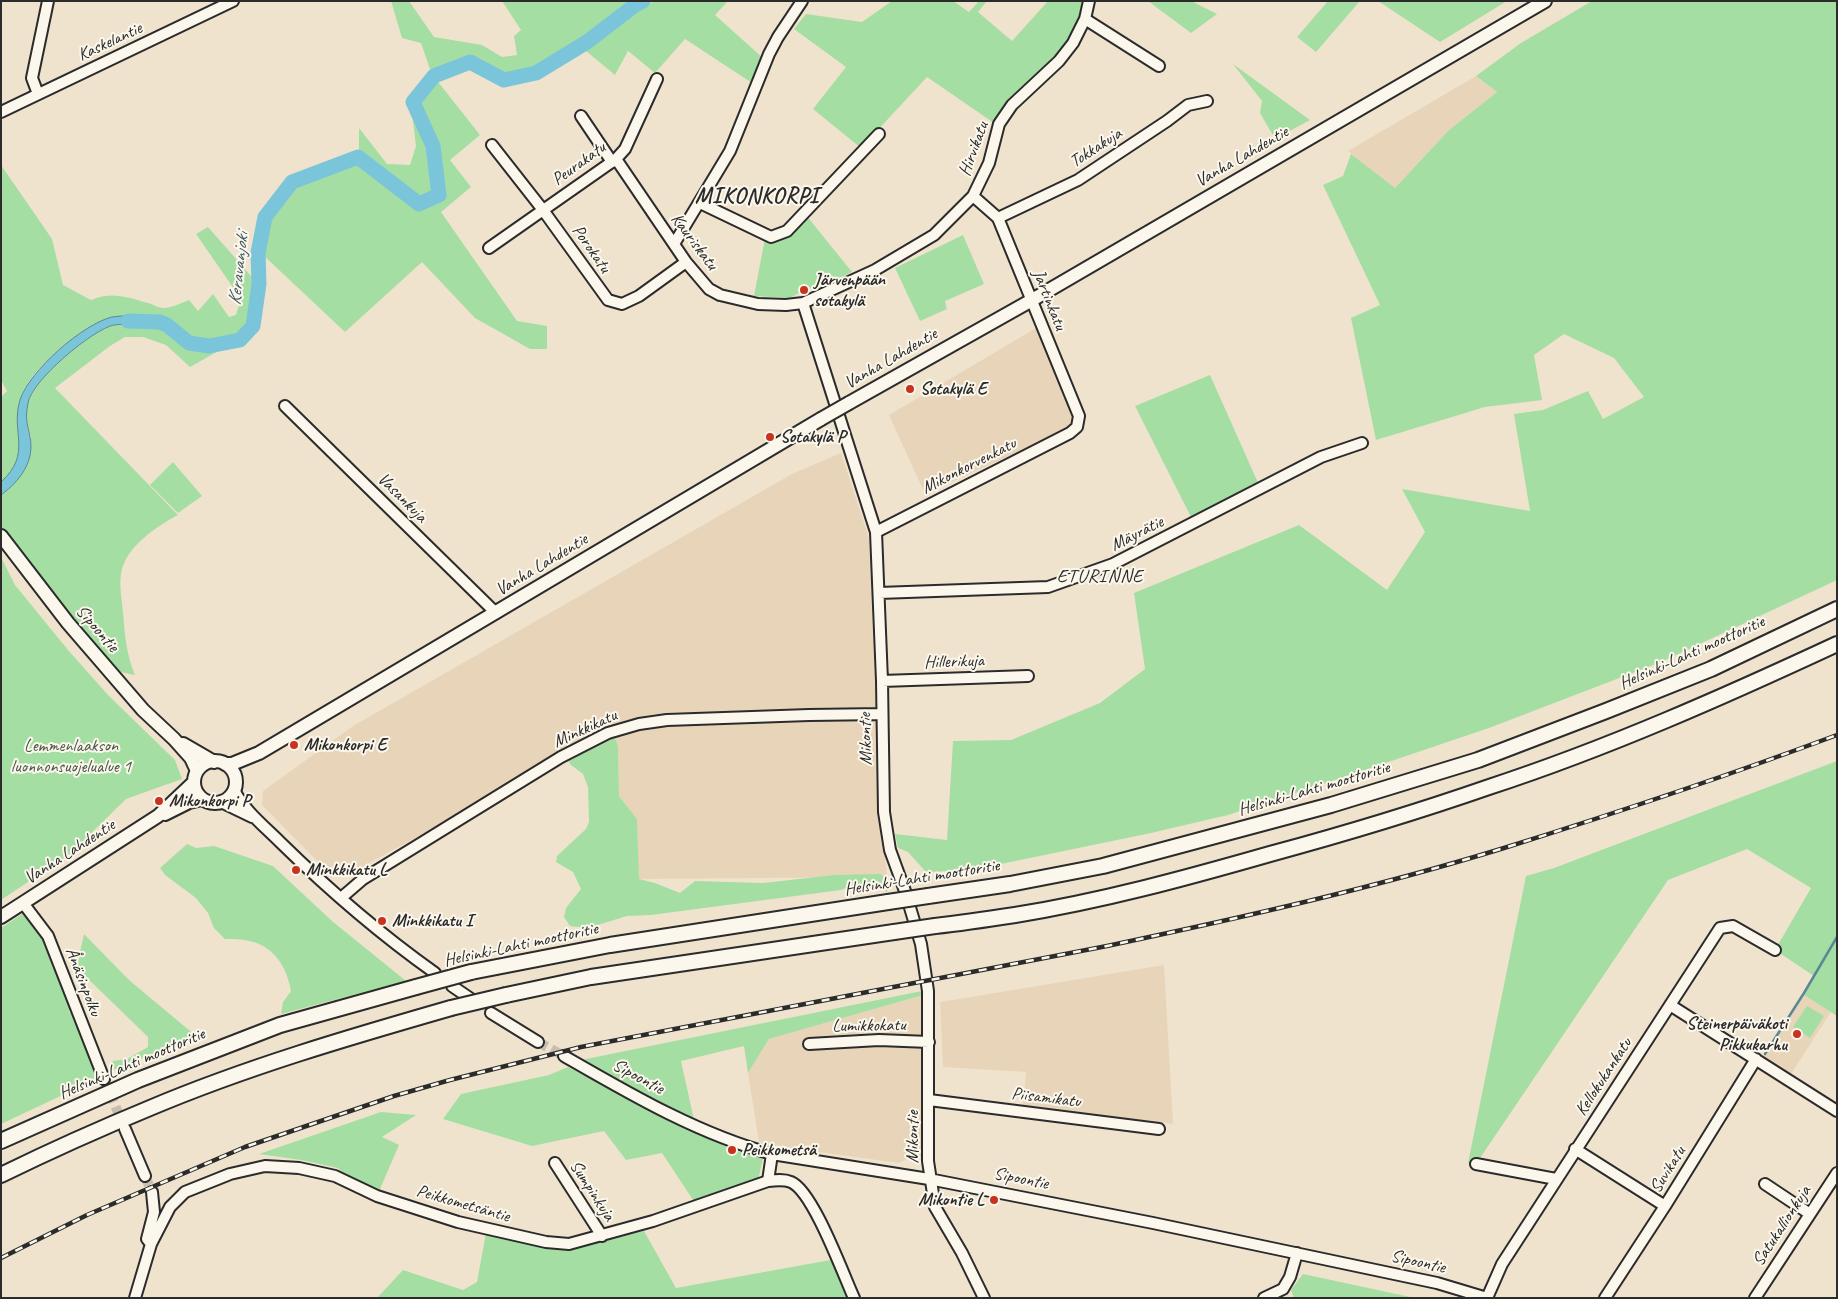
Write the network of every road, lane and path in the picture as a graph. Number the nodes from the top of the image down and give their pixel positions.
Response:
1 (48, 1) edge
2 (233, 1) edge
3 (802, 1) edge
4 (1089, 1) edge
5 (1545, 1) edge
6 (1085, 19) junction
7 (1159, 66) dead end
8 (657, 79) dead end
9 (38, 94) junction
10 (1207, 101) dead end
11 (1, 112) edge
12 (581, 116) dead end
13 (879, 134) dead end
14 (492, 145) dead end
15 (614, 161) junction
16 (972, 196) junction
17 (700, 203) junction
18 (544, 210) junction
19 (998, 218) junction
20 (674, 244) junction
21 (489, 248) dead end
22 (686, 262) junction
23 (1032, 300) junction
24 (803, 303) junction
25 (285, 406) dead end
26 (1077, 427) joint
27 (1362, 443) dead end
28 (876, 532) junction
29 (1, 536) edge
30 (879, 593) junction
31 (1837, 609) edge
32 (496, 613) junction
33 (1837, 644) edge
34 (1028, 676) dead end
35 (882, 681) junction
36 (882, 714) junction
37 (174, 739) junction
38 (259, 753) junction
39 (219, 763) junction
40 (196, 776) junction
41 (235, 785) junction
42 (202, 799) junction
43 (221, 802) junction
44 (158, 816) junction
45 (255, 818) junction
46 (340, 898) junction
47 (23, 903) junction
48 (1, 917) edge
49 (1775, 950) dead end
50 (435, 973) dead end
51 (452, 986) dead end
52 (471, 999) dead end
53 (1670, 1005) junction
54 (491, 1013) dead end
55 (538, 1042) tunnel mouth
56 (930, 1042) junction
57 (809, 1044) dead end
58 (564, 1056) tunnel mouth
59 (1756, 1059) junction
60 (104, 1079) tunnel mouth
61 (929, 1100) junction
62 (1837, 1111) edge
63 (125, 1129) tunnel mouth
64 (1159, 1129) dead end
65 (1, 1141) edge
66 (1575, 1149) junction
67 (772, 1154) junction
68 (555, 1163) dead end
69 (1476, 1164) dead end
70 (1837, 1173) edge
71 (1, 1175) edge
72 (145, 1176) tunnel mouth
73 (930, 1179) junction
74 (1556, 1179) junction
75 (768, 1181) junction
76 (1765, 1184) dead end
77 (152, 1192) tunnel mouth
78 (1665, 1206) junction
79 (1810, 1214) junction
80 (602, 1236) junction
81 (151, 1244) junction
82 (1297, 1253) junction
83 (135, 1298) edge
84 (854, 1298) edge
85 (984, 1298) edge
86 (1264, 1298) edge
87 (1487, 1298) edge
88 (1605, 1298) edge
89 (1755, 1298) edge

1 - 9 street
2 - 9 street, Kaskelantie
3 - 17 street
4 - 6 street, Hirvikatu
5 - 23 main road, Vanha Lahdentie
6 - 7 street
6 - 16 street, Hirvikatu
8 - 15 street, Peurakatu
9 - 11 street, Kaskelantie
10 - 19 street, Tokkakuja
12 - 15 street, Kauriskatu
13 - 17 street
14 - 18 street, Porokatu
15 - 18 street, Peurakatu
15 - 20 street, Kauriskatu
16 - 19 street, Jartinkatu
16 - 24 street, Hirvikatu
17 - 20 street
18 - 21 street, Peurakatu
18 - 22 street, Porokatu
19 - 23 street, Jartinkatu
20 - 22 street, Kauriskatu
22 - 24 street, Kauriskatu
23 - 26 street, Jartinkatu
23 - 32 main road, Vanha Lahdentie, bridge
24 - 28 street, Mikontie
25 - 32 street, Vasankuja
26 - 28 street, Mikonkorvenkatu
27 - 30 street, Mäyrätie
28 - 30 street, Mikontie
29 - 37 main road, Sipoontie
30 - 35 street, Mikontie
31 - 65 highway, Helsinki-Lahti moottoritie, bridge
32 - 38 main road, Vanha Lahdentie
33 - 71 highway, bridge
34 - 35 street, Hillerikuja
35 - 36 street, Mikontie
36 - 46 street, Minkkikatu
36 - 56 street, Mikontie
37 - 39 main road, Sipoontie
37 - 40 main road, Sipoontie
38 - 39 main road, Vanha Lahdentie
38 - 41 main road, Vanha Lahdentie
39 - 40 main road
39 - 41 main road
40 - 42 main road
40 - 44 main road, Vanha Lahdentie
41 - 43 main road
41 - 45 street
42 - 43 main road
42 - 44 main road, Vanha Lahdentie
43 - 45 street
44 - 47 main road, Vanha Lahdentie
45 - 46 street
46 - 50 street
47 - 48 main road, Vanha Lahdentie
47 - 60 street, Ånäsinpolku
49 - 53 street, Kellokukankatu
51 - 52 street
53 - 59 street
53 - 66 street, Kellokukankatu
54 - 55 street
56 - 57 street, Lumikkokatu
56 - 61 street, Mikontie
58 - 67 street, Sipoontie
59 - 62 street
59 - 78 street, Suvikatu
61 - 64 street, Piisamikatu
61 - 73 street, Mikontie
63 - 72 street
66 - 74 street, Kellokukankatu
66 - 78 street
67 - 73 street, Sipoontie
67 - 75 street
68 - 80 street, Sumpinkuja
69 - 74 street
70 - 79 street, Satukallionkuja
73 - 82 street, Sipoontie
73 - 85 street, Mikontie
74 - 87 street, Kellokukankatu
75 - 80 street, Peikkometsäntie
75 - 84 street
76 - 79 street
77 - 81 street
78 - 88 street, Suvikatu
79 - 89 street, Satukallionkuja
80 - 81 street, Peikkometsäntie
81 - 83 street
82 - 86 street
82 - 87 street, Sipoontie

